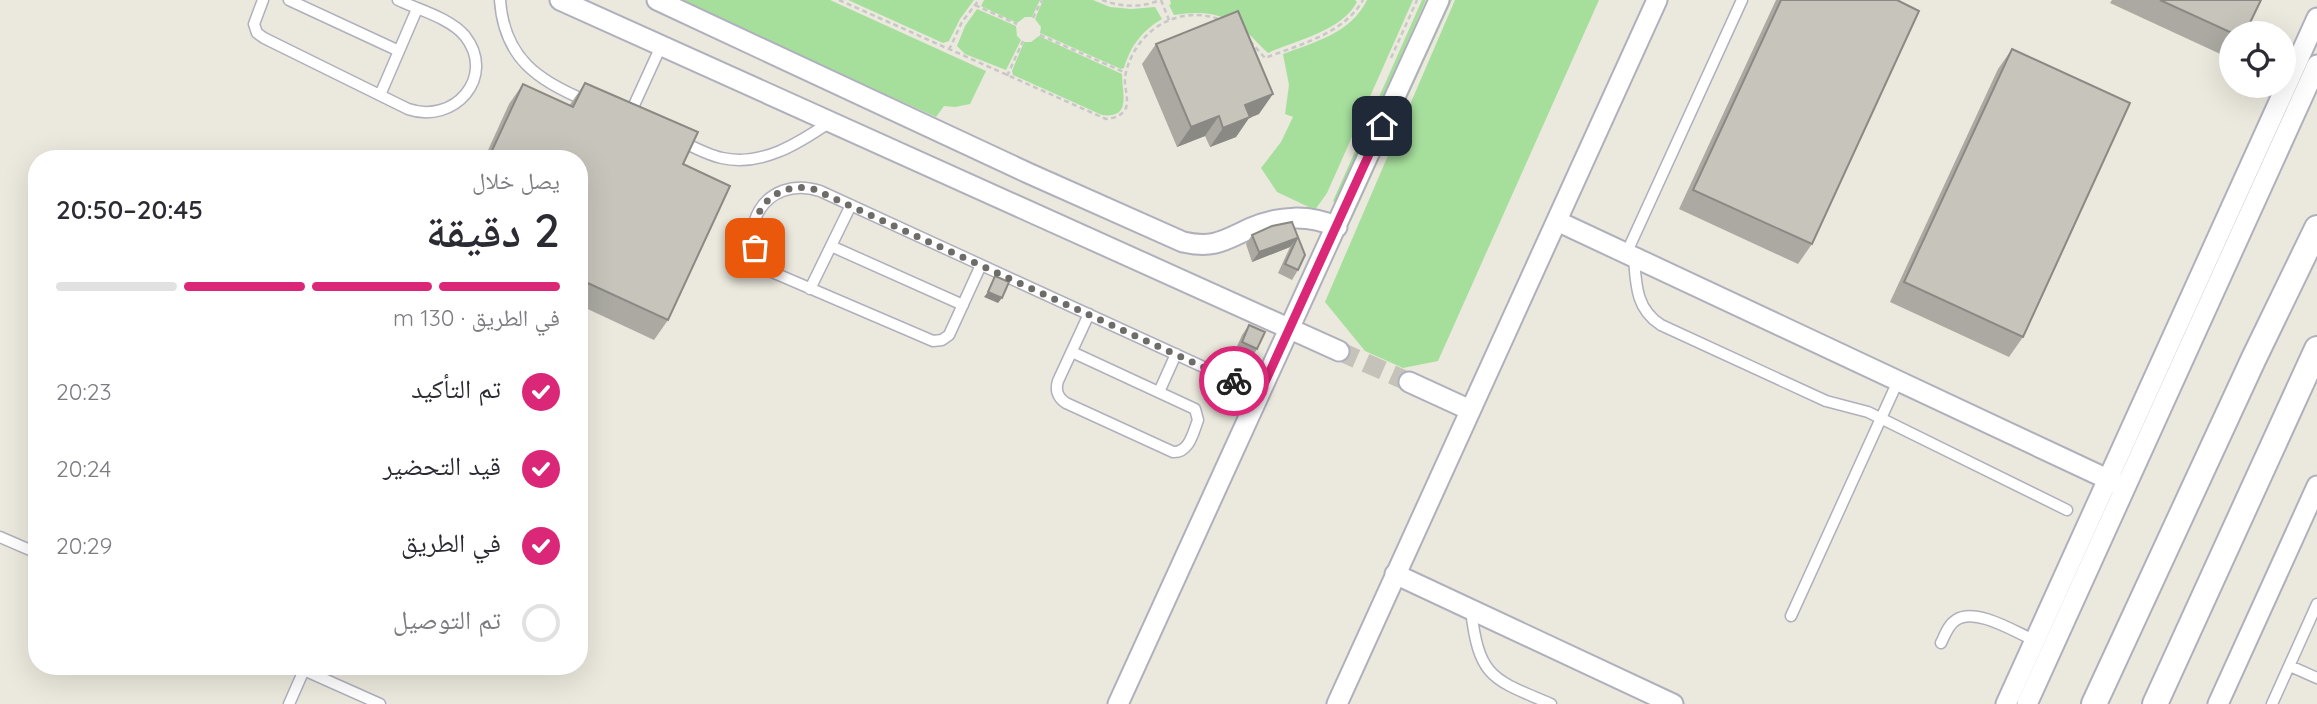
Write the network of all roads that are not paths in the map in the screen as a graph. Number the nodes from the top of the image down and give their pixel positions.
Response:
1 (263, 0) edge
2 (289, 0) edge
3 (398, 0) edge
4 (500, 0) edge
5 (560, 0) edge
6 (657, 0) edge
7 (1439, 0) edge
8 (1657, 0) edge
9 (1742, 0) edge
10 (417, 9) junction
11 (2317, 18) edge
12 (662, 46) junction
13 (399, 51) junction
14 (2317, 65) edge
15 (380, 95) junction
16 (598, 105) edge
17 (628, 118) edge
18 (830, 122) junction
19 (674, 138) edge
20 (851, 205) junction
21 (1557, 221) junction
22 (1336, 227) junction
23 (2317, 228) edge
24 (831, 246) junction
25 (1630, 256) junction
26 (981, 265) junction
27 (810, 289) junction
28 (963, 305) junction
29 (1089, 314) junction
30 (1289, 329) junction
31 (2317, 349) edge
32 (1339, 351) tunnel mouth
33 (1072, 352) junction
34 (1176, 354) junction
35 (1898, 381) junction
36 (1409, 382) tunnel mouth
37 (1158, 392) junction
38 (1260, 393) junction
39 (1470, 411) junction
40 (1881, 418) junction
41 (2116, 483) junction
42 (2317, 486) edge
43 (2067, 510) dead end
44 (0, 537) edge
45 (28, 549) edge
46 (1395, 575) junction
47 (2317, 604) edge
48 (1471, 610) junction
49 (1791, 616) dead end
50 (2034, 640) junction
51 (1941, 643) dead end
52 (2290, 666) junction
53 (299, 675) edge
54 (316, 675) edge
55 (2317, 678) edge
56 (289, 704) edge
57 (380, 704) edge
58 (1118, 704) edge
59 (1337, 704) edge
60 (1551, 704) edge
61 (1673, 704) edge
62 (2006, 704) edge
63 (2027, 704) edge
64 (2094, 704) edge
65 (2155, 704) edge
66 (2218, 704) edge
67 (2272, 704) edge

1 - 15 lane
2 - 13 lane
3 - 10 lane
4 - 16 lane
5 - 12 street
6 - 22 street
7 - 22 street
8 - 21 street
9 - 25 lane
10 - 13 lane
10 - 15 lane
11 - 41 street
12 - 17 lane
12 - 18 street
13 - 15 lane
14 - 41 street
18 - 19 lane
18 - 30 street
20 - 24 lane
20 - 26 lane
20 - 27 lane
21 - 25 street
21 - 39 street
22 - 30 street
23 - 64 street
24 - 27 lane
24 - 28 lane
25 - 35 street
25 - 40 lane
26 - 28 lane
26 - 29 lane
27 - 28 lane
29 - 33 lane
29 - 34 lane
30 - 32 street
30 - 38 street
31 - 65 street
33 - 37 lane
33 - 37 lane
34 - 37 lane
34 - 38 lane
35 - 40 lane
35 - 41 street
36 - 39 street
38 - 58 street
39 - 46 street
40 - 43 lane
40 - 49 lane
41 - 50 street
41 - 63 street
42 - 66 street
44 - 45 lane
46 - 48 street
46 - 59 street
47 - 52 lane
48 - 60 lane
48 - 61 street
50 - 51 lane
50 - 62 street
52 - 55 lane
52 - 67 lane
53 - 56 lane
54 - 57 lane

